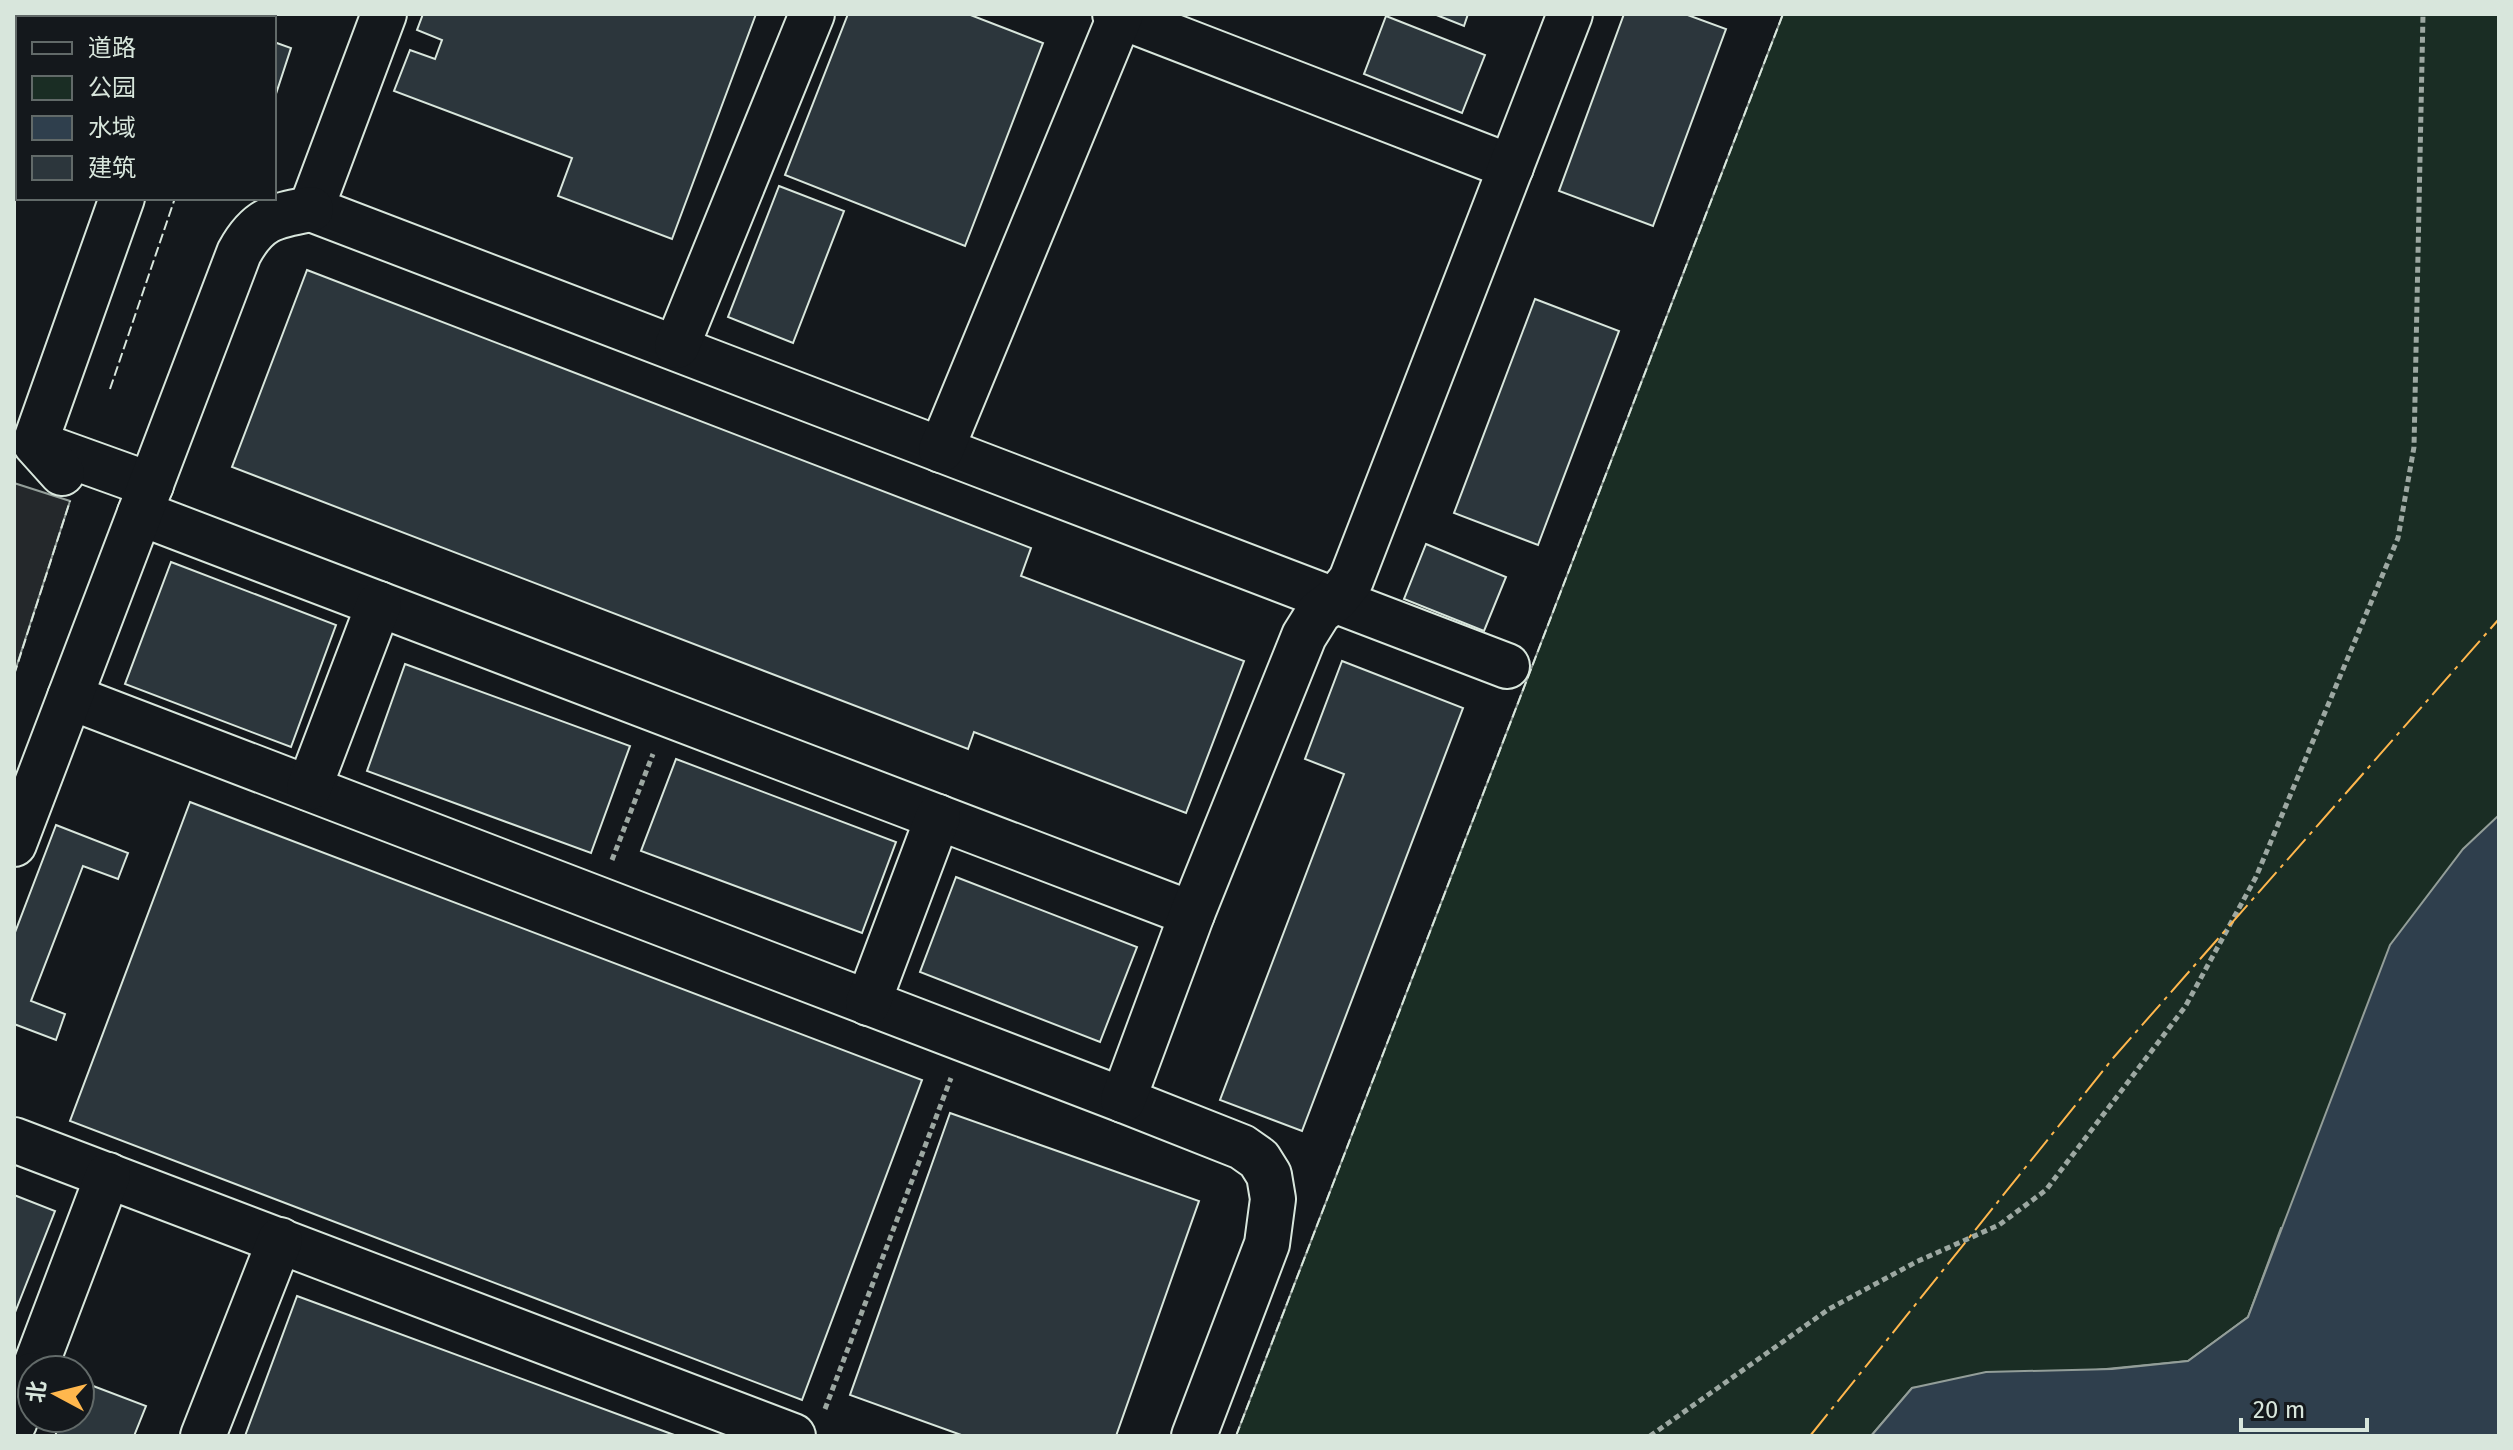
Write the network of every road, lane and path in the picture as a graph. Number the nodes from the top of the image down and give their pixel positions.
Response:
1 (384, 14) edge
2 (812, 14) edge
3 (1570, 14) edge
4 (2423, 14) edge
5 (1119, 15) edge
6 (1511, 167) junction
7 (121, 200) edge
8 (311, 209) junction
9 (677, 346) junction
10 (941, 450) junction
11 (37, 456) edge
12 (146, 499) junction
13 (1335, 600) junction
14 (379, 604) junction
15 (1507, 666) dead end
16 (70, 697) junction
17 (668, 715) junction
18 (309, 788) junction
19 (938, 817) junction
20 (14, 844) edge
21 (597, 899) junction
22 (1192, 914) junction
23 (868, 1003) junction
24 (966, 1040) junction
25 (1123, 1100) junction
26 (14, 1140) edge
27 (108, 1175) junction
28 (280, 1240) junction
29 (40, 1354) edge
30 (731, 1425) edge
31 (807, 1429) edge
32 (203, 1436) edge
33 (1194, 1436) edge
34 (1650, 1436) edge

1 - 8 street
2 - 9 street
3 - 6 street
4 - 34 path
5 - 6 street
5 - 10 street
6 - 13 street
7 - 11 street
8 - 9 street
8 - 12 street
9 - 10 street
10 - 13 street
11 - 12 street
12 - 14 street
12 - 16 street
13 - 15 street
13 - 22 street
14 - 17 street
14 - 18 street
16 - 18 street
16 - 20 street
17 - 19 street
17 - 21 path
18 - 21 street
19 - 22 street
19 - 23 street
21 - 23 street
22 - 25 street
23 - 24 street
24 - 25 street
24 - 31 path
25 - 33 street
26 - 27 street
27 - 28 street
27 - 29 street
28 - 30 street
28 - 32 street
30 - 31 street

